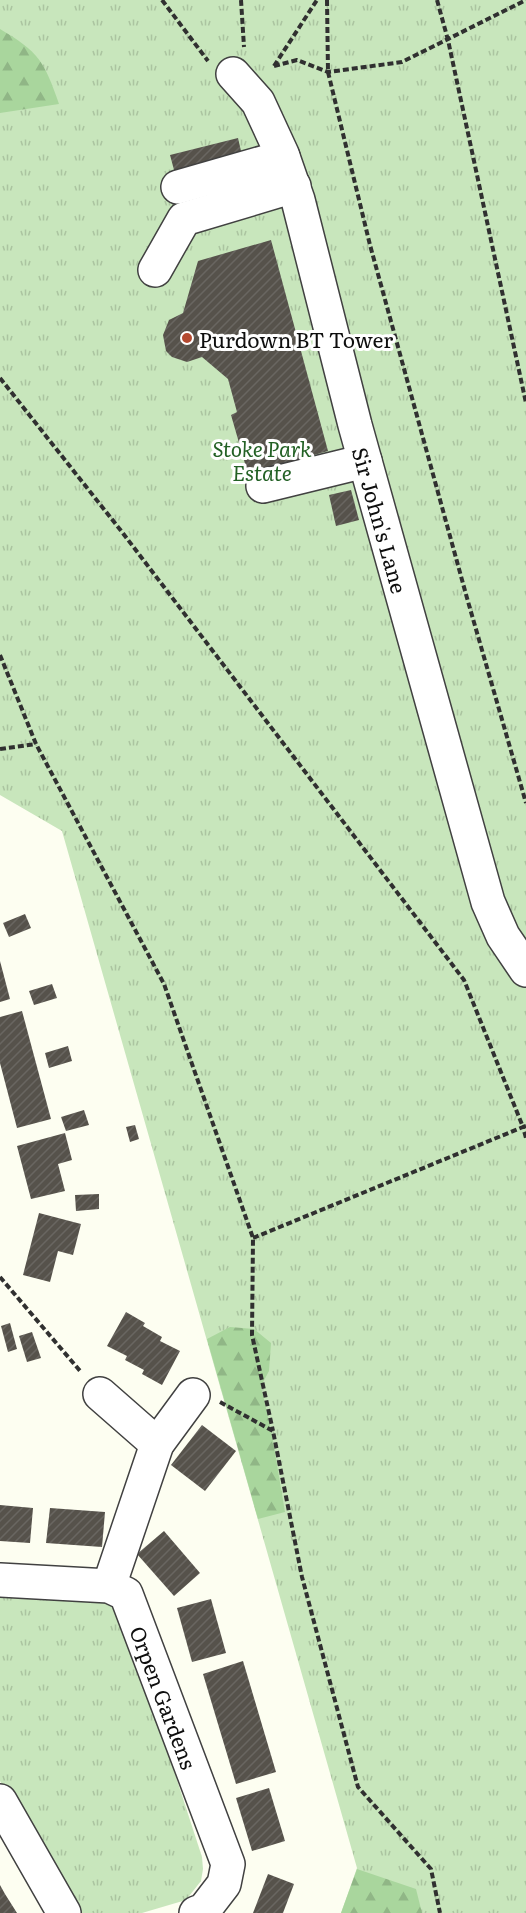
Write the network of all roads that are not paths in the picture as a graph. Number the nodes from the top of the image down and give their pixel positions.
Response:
1 (233, 74) road end
2 (288, 172) junction
3 (178, 187) dead end
4 (155, 270) dead end
5 (365, 461) junction
6 (263, 486) dead end
7 (526, 970) edge
8 (100, 1394) road end
9 (193, 1395) dead end
10 (157, 1444) junction
11 (0, 1580) edge
12 (109, 1586) junction
13 (0, 1800) edge
14 (64, 1913) edge
15 (196, 1913) edge

1 - 2 street, Sir John's Lane
2 - 3 street
2 - 4 street
2 - 5 street, Sir John's Lane
5 - 6 street
5 - 7 street, Sir John's Lane
8 - 10 street
9 - 10 street
10 - 12 street
11 - 12 street
12 - 15 street, Orpen Gardens
13 - 14 street

